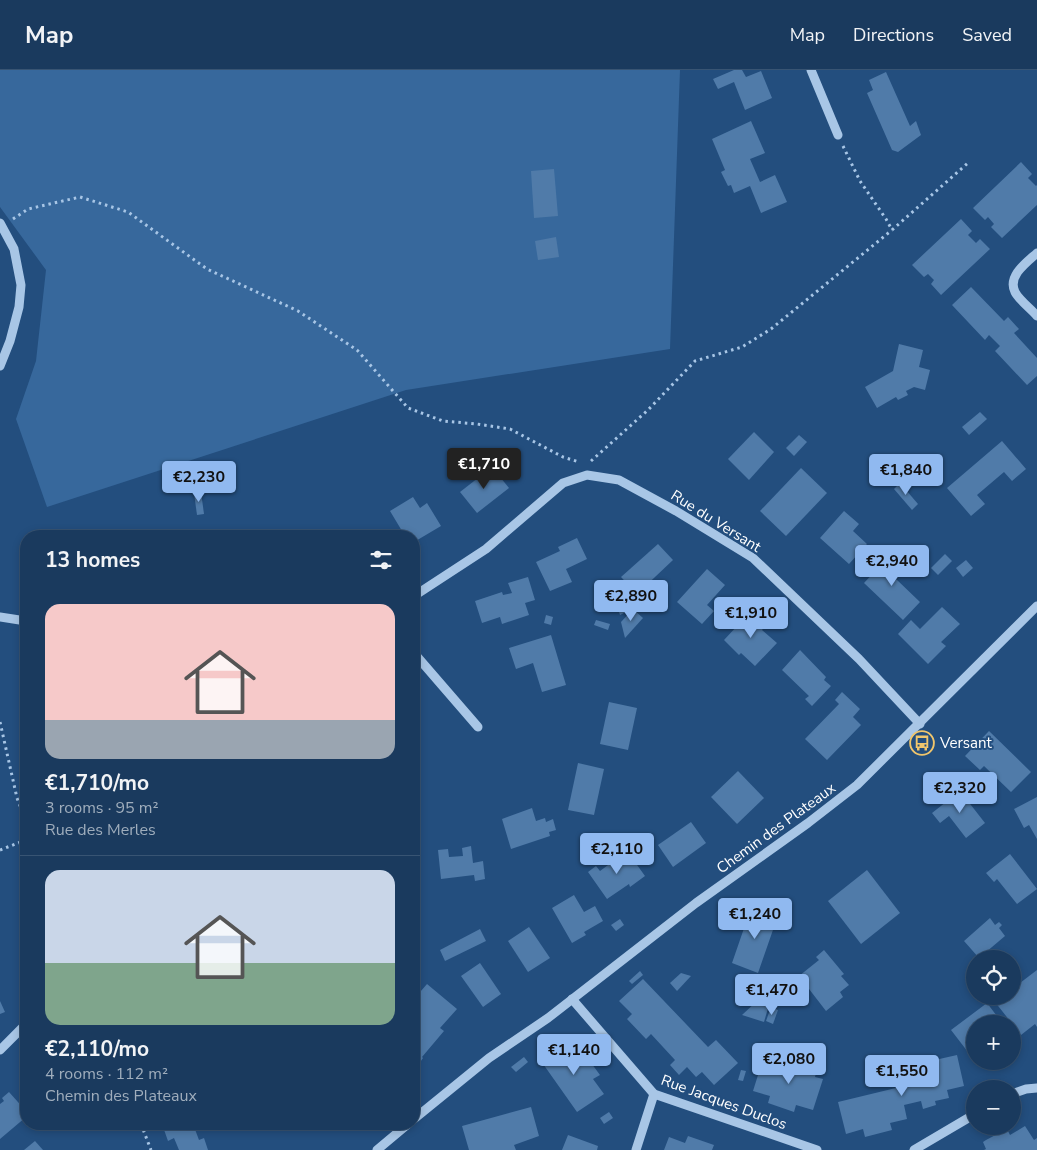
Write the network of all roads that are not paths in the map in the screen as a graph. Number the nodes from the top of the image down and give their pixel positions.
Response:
1 (811, 70) edge
2 (838, 135) road end
3 (1, 224) edge
4 (1037, 253) edge
5 (1037, 316) edge
6 (0, 366) edge
7 (420, 592) edge
8 (1037, 606) edge
9 (0, 617) edge
10 (20, 621) edge
11 (420, 660) edge
12 (920, 724) junction
13 (478, 728) dead end
14 (572, 999) junction
15 (20, 1030) edge
16 (0, 1050) edge
17 (1037, 1088) edge
18 (1021, 1091) edge
19 (654, 1094) junction
20 (420, 1114) edge
21 (966, 1119) edge
22 (401, 1130) edge
23 (377, 1150) edge
24 (636, 1150) edge
25 (817, 1150) edge
26 (914, 1150) edge

1 - 2 street
3 - 6 street
4 - 5 street
7 - 12 street, Rue du Versant
8 - 12 street, Chemin des Plateaux
9 - 10 street
11 - 13 street
12 - 14 street, Chemin des Plateaux
14 - 19 street, Rue Jacques Duclos
14 - 20 street, Chemin des Plateaux
15 - 16 street
17 - 18 street
19 - 24 street
19 - 25 street, Rue Jacques Duclos
21 - 26 street
22 - 23 street

